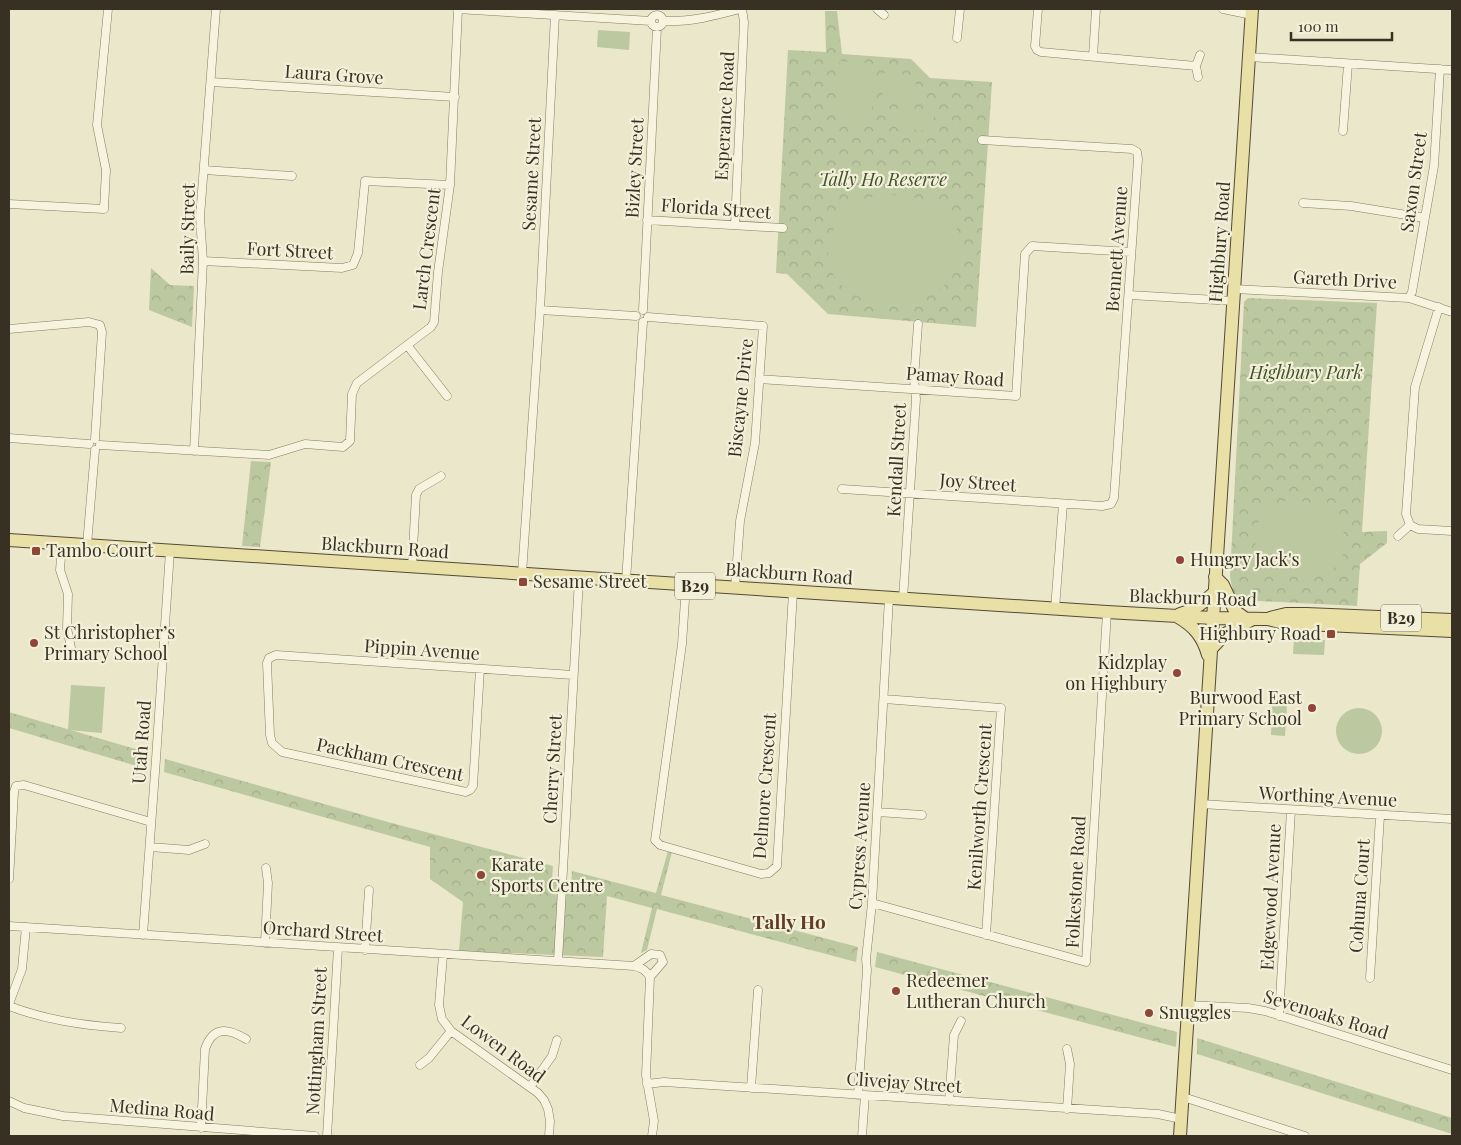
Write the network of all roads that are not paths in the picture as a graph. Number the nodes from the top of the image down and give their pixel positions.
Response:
1 (108, 9) edge
2 (216, 9) edge
3 (458, 9) edge
4 (741, 9) edge
5 (877, 9) edge
6 (960, 9) edge
7 (1038, 9) edge
8 (1096, 9) edge
9 (1223, 9) edge
10 (658, 12) edge
11 (1252, 12) edge
12 (560, 13) edge
13 (884, 16) dead end
14 (651, 21) junction
15 (664, 21) junction
16 (657, 28) junction
17 (957, 38) dead end
18 (1200, 55) dead end
19 (1094, 56) junction
20 (1249, 58) junction
21 (1348, 64) junction
22 (1196, 66) junction
23 (1440, 69) junction
24 (1452, 70) edge
25 (1198, 77) dead end
26 (210, 82) junction
27 (455, 97) junction
28 (1344, 131) dead end
29 (982, 140) dead end
30 (204, 170) junction
31 (292, 176) dead end
32 (450, 185) junction
33 (1302, 203) dead end
34 (9, 204) edge
35 (1425, 218) junction
36 (647, 220) junction
37 (735, 225) junction
38 (782, 228) dead end
39 (1131, 252) junction
40 (203, 261) junction
41 (1129, 295) junction
42 (1234, 295) junction
43 (1409, 298) junction
44 (1438, 307) junction
45 (540, 310) junction
46 (1452, 312) edge
47 (643, 316) junction
48 (918, 324) dead end
49 (9, 329) edge
50 (407, 346) junction
51 (759, 379) junction
52 (915, 390) junction
53 (447, 396) dead end
54 (9, 438) edge
55 (95, 444) junction
56 (194, 451) junction
57 (441, 476) dead end
58 (842, 489) dead end
59 (910, 493) junction
60 (1063, 504) junction
61 (1111, 504) joint
62 (1410, 525) junction
63 (1452, 531) edge
64 (1398, 536) dead end
65 (9, 540) edge
66 (62, 544) junction
67 (87, 545) junction
68 (170, 551) junction
69 (412, 567) junction
70 (522, 574) junction
71 (1216, 577) junction
72 (579, 579) junction
73 (626, 581) junction
74 (686, 585) junction
75 (735, 588) junction
76 (793, 592) junction
77 (1214, 593) junction
78 (889, 598) junction
79 (903, 599) junction
80 (1054, 609) junction
81 (1106, 612) junction
82 (1173, 616) junction
83 (1213, 618) junction
84 (1250, 618) junction
85 (1268, 619) junction
86 (1452, 620) edge
87 (1452, 631) edge
88 (71, 648) dead end
89 (1210, 654) junction
90 (269, 658) joint
91 (480, 669) junction
92 (573, 675) junction
93 (884, 700) junction
94 (1201, 804) junction
95 (1291, 810) junction
96 (877, 812) junction
97 (922, 815) dead end
98 (1380, 816) junction
99 (1452, 819) edge
100 (151, 822) junction
101 (205, 844) dead end
102 (150, 847) junction
103 (266, 868) dead end
104 (9, 879) edge
105 (369, 890) dead end
106 (872, 903) junction
107 (9, 926) edge
108 (26, 927) junction
109 (142, 935) junction
110 (986, 935) junction
111 (265, 943) junction
112 (338, 948) junction
113 (365, 950) junction
114 (443, 955) junction
115 (558, 961) junction
116 (634, 966) junction
117 (650, 977) junction
118 (1370, 978) dead end
119 (758, 990) dead end
120 (9, 1005) edge
121 (1188, 1005) junction
122 (1279, 1016) junction
123 (961, 1021) dead end
124 (121, 1028) dead end
125 (451, 1031) junction
126 (246, 1039) dead end
127 (557, 1040) dead end
128 (1067, 1048) dead end
129 (420, 1065) dead end
130 (1452, 1070) edge
131 (647, 1084) junction
132 (530, 1086) junction
133 (751, 1088) junction
134 (861, 1095) junction
135 (1183, 1097) junction
136 (9, 1101) edge
137 (949, 1101) junction
138 (1067, 1109) junction
139 (1181, 1115) junction
140 (1274, 1126) junction
141 (202, 1128) junction
142 (315, 1136) edge
143 (327, 1136) edge
144 (549, 1136) edge
145 (652, 1136) edge
146 (862, 1136) edge
147 (1180, 1136) edge
148 (1274, 1136) edge
149 (1305, 1136) edge

1 - 34 street
2 - 26 street, Baily Street
3 - 12 street
3 - 27 street, Larch Crescent
4 - 15 street
4 - 37 street, Esperance Road
5 - 13 street
6 - 17 street
7 - 19 street
8 - 19 street
9 - 11 street
10 - 14 street
10 - 15 street
11 - 20 main road, Highbury Road
12 - 14 street
12 - 45 street, Sesame Street
14 - 16 street
15 - 16 street
16 - 36 street, Bizley Street
18 - 22 street
19 - 22 street
20 - 21 street
20 - 42 main road, Highbury Road
21 - 23 street
21 - 28 street
22 - 25 street
23 - 24 street
23 - 35 street, Saxon Street
26 - 27 street, Laura Grove
26 - 30 street, Baily Street
27 - 32 street, Larch Crescent
29 - 39 street, Bennett Avenue
30 - 31 street
30 - 40 street, Baily Street
32 - 40 street, Fort Street
32 - 50 street, Larch Crescent
33 - 35 street
35 - 43 street, Saxon Street
36 - 37 street, Florida Street
36 - 47 street, Bizley Street
37 - 38 street, Florida Street
39 - 41 street, Bennett Avenue
39 - 52 street, Pamay Road
40 - 56 street, Baily Street
41 - 42 street, Gareth Drive
41 - 61 street, Bennett Avenue
42 - 43 street, Gareth Drive
42 - 71 main road, Highbury Road
43 - 44 street, Gareth Drive
44 - 46 street, Gareth Drive
44 - 62 street
45 - 47 street
45 - 70 street, Sesame Street
47 - 51 street, Biscayne Drive
47 - 73 street, Bizley Street
48 - 52 street, Kendall Street
49 - 55 street
50 - 53 street
50 - 56 street, Larch Crescent
51 - 52 street, Pamay Road
51 - 75 street, Biscayne Drive
52 - 59 street, Kendall Street
54 - 55 street, Larch Crescent
55 - 56 street, Larch Crescent
55 - 67 street
57 - 69 street
58 - 59 street, Joy Street
59 - 60 street, Joy Street
59 - 79 street, Kendall Street
60 - 61 street, Joy Street
60 - 80 street
62 - 63 street
62 - 64 street
65 - 66 main road, Blackburn Road / B29
66 - 67 main road, Blackburn Road / B29
66 - 88 street
67 - 68 main road, Blackburn Road / B29
68 - 69 main road, Blackburn Road / B29
68 - 100 street, Utah Road
69 - 70 main road, Blackburn Road / B29
70 - 72 main road, Blackburn Road / B29
71 - 77 main road, Highbury Road
71 - 84 main road
72 - 73 main road, Blackburn Road / B29
72 - 92 street, Cherry Street
73 - 74 main road, Blackburn Road / B29
74 - 75 main road, Blackburn Road / B29
74 - 76 street, Delmore Crescent
75 - 76 main road, Blackburn Road / B29
76 - 78 main road, Blackburn Road / B29
77 - 82 main road
77 - 83 main road, Highbury Road
78 - 79 main road, Blackburn Road / B29
78 - 93 street, Cypress Avenue
79 - 80 main road, Blackburn Road / B29
80 - 81 main road, Blackburn Road / B29
81 - 82 main road, Blackburn Road / B29
81 - 110 street, Folkestone Road
82 - 83 main road, Blackburn Road / B29
82 - 89 main road
83 - 84 main road, Blackburn Road / B29
83 - 89 main road, Highbury Road
84 - 85 main road, Blackburn Road / B29
84 - 89 main road
85 - 86 main road, Blackburn Road / B29
85 - 87 main road, Blackburn Road / B29
89 - 94 main road, Highbury Road
90 - 91 street, Pippin Avenue
90 - 91 street, Packham Crescent
91 - 92 street, Pippin Avenue
92 - 115 street, Cherry Street
93 - 96 street, Cypress Avenue
93 - 110 street, Kenilworth Crescent
94 - 95 street, Worthing Avenue
94 - 121 main road, Highbury Road
95 - 98 street, Worthing Avenue
95 - 122 street, Edgewood Avenue
96 - 97 street
96 - 106 street, Cypress Avenue
98 - 99 street, Worthing Avenue
98 - 118 street, Cohuna Court
100 - 102 street, Utah Road
100 - 104 street
101 - 102 street
102 - 109 street, Utah Road
103 - 111 street
105 - 113 street
106 - 110 street, Folkestone Road
106 - 134 street, Cypress Avenue
107 - 108 street, Orchard Street
108 - 109 street, Orchard Street
108 - 120 street
109 - 111 street, Orchard Street
111 - 112 street, Orchard Street
112 - 113 street, Orchard Street
112 - 143 street, Nottingham Street
113 - 114 street, Orchard Street
114 - 115 street, Orchard Street
114 - 125 street, Lowen Road
115 - 116 street, Orchard Street
116 - 117 street
116 - 117 street
117 - 131 street
119 - 133 street
120 - 124 street
121 - 122 street, Sevenoaks Road
121 - 135 main road, Highbury Road
122 - 130 street, Sevenoaks Road
123 - 137 street
125 - 129 street
125 - 132 street, Lowen Road
126 - 141 street
127 - 132 street
128 - 138 street
131 - 133 street, Clivejay Street
131 - 145 street
132 - 144 street, Lowen Road
133 - 134 street, Clivejay Street
134 - 137 street, Clivejay Street
134 - 146 street, Cypress Avenue
135 - 139 main road, Highbury Road
135 - 140 street
136 - 141 street, Medina Road
137 - 138 street, Clivejay Street
138 - 139 street, Clivejay Street
139 - 147 main road, Highbury Road
140 - 148 street
140 - 149 street
141 - 142 street, Medina Road

